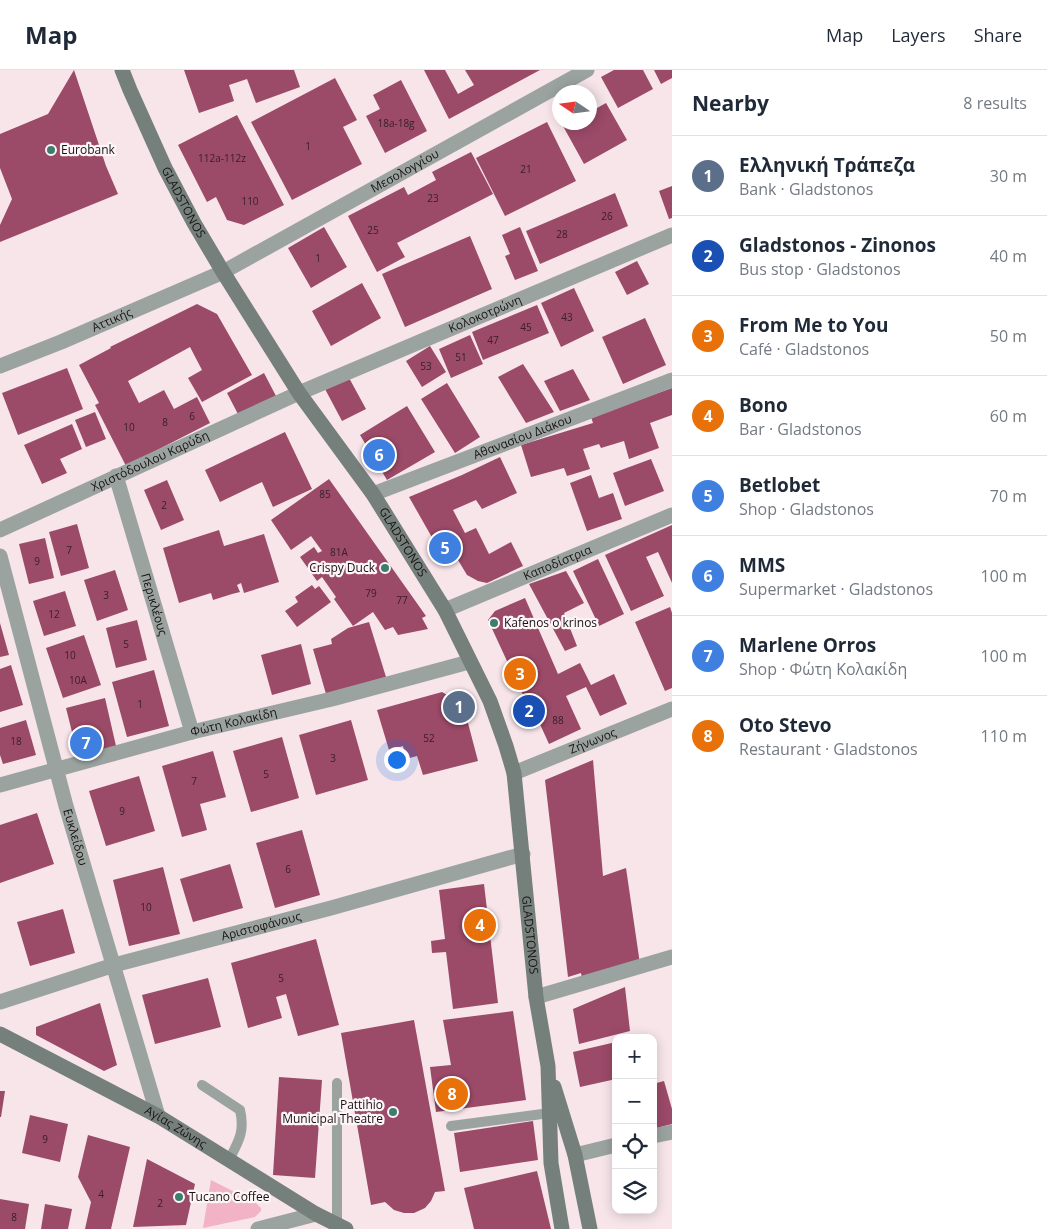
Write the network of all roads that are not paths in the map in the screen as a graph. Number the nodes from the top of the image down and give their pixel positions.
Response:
1 (122, 70) edge
2 (587, 70) edge
3 (672, 235) edge
4 (222, 272) junction
5 (0, 366) edge
6 (672, 380) edge
7 (300, 393) junction
8 (116, 476) junction
9 (373, 494) junction
10 (672, 515) edge
11 (0, 530) edge
12 (0, 556) edge
13 (445, 610) junction
14 (469, 662) junction
15 (672, 708) edge
16 (192, 732) junction
17 (56, 768) junction
18 (514, 773) junction
19 (0, 785) edge
20 (523, 854) junction
21 (672, 957) edge
22 (114, 965) junction
23 (536, 997) junction
24 (0, 1002) edge
25 (0, 1034) edge
26 (548, 1066) junction
27 (338, 1083) dead end
28 (202, 1085) dead end
29 (550, 1113) junction
30 (158, 1116) junction
31 (450, 1126) dead end
32 (672, 1132) edge
33 (657, 1135) edge
34 (612, 1146) edge
35 (575, 1155) junction
36 (229, 1160) junction
37 (316, 1214) junction
38 (341, 1227) edge
39 (258, 1229) edge
40 (562, 1229) edge
41 (590, 1229) edge

1 - 4 main road, GLADSTONOS
2 - 4 street, Μεσολογγίου
3 - 7 street, Κολοκοτρώνη
4 - 5 street, Αττικής
4 - 7 main road, GLADSTONOS
6 - 9 street, Αθανασίου Διάκου
7 - 8 street, Χριστόδουλου Καρύδη
7 - 9 main road, GLADSTONOS
8 - 11 street, Χριστόδουλου Καρύδη
8 - 16 street, Περικλέους
9 - 13 main road, GLADSTONOS
10 - 13 street, Καποδίστρια
12 - 17 street, Ευκλείδου
13 - 14 main road, GLADSTONOS
14 - 16 street, Φώτη Κολακίδη
14 - 18 main road, GLADSTONOS
15 - 18 street, Ζήνωνος
16 - 17 street, Φώτη Κολακίδη
17 - 19 street, Φώτη Κολακίδη
17 - 22 street, Ευκλείδου
18 - 20 main road, GLADSTONOS
20 - 22 street, Αριστοφάνους
20 - 23 main road, GLADSTONOS
21 - 23 street
22 - 24 street, Αριστοφάνους
22 - 30 street, Ευκλείδου
23 - 26 main road, GLADSTONOS
25 - 30 main road, Αγίας Ζώνης
26 - 29 main road, GLADSTONOS
26 - 35 main road, GLADSTONOS
27 - 38 lane
28 - 36 lane
29 - 31 lane
29 - 40 main road, GLADSTONOS
30 - 36 main road, Αγίας Ζώνης
32 - 33 street
34 - 35 street
35 - 41 main road, GLADSTONOS
36 - 37 main road, Αγίας Ζώνης
37 - 38 main road, Αγίας Ζώνης
37 - 39 street

